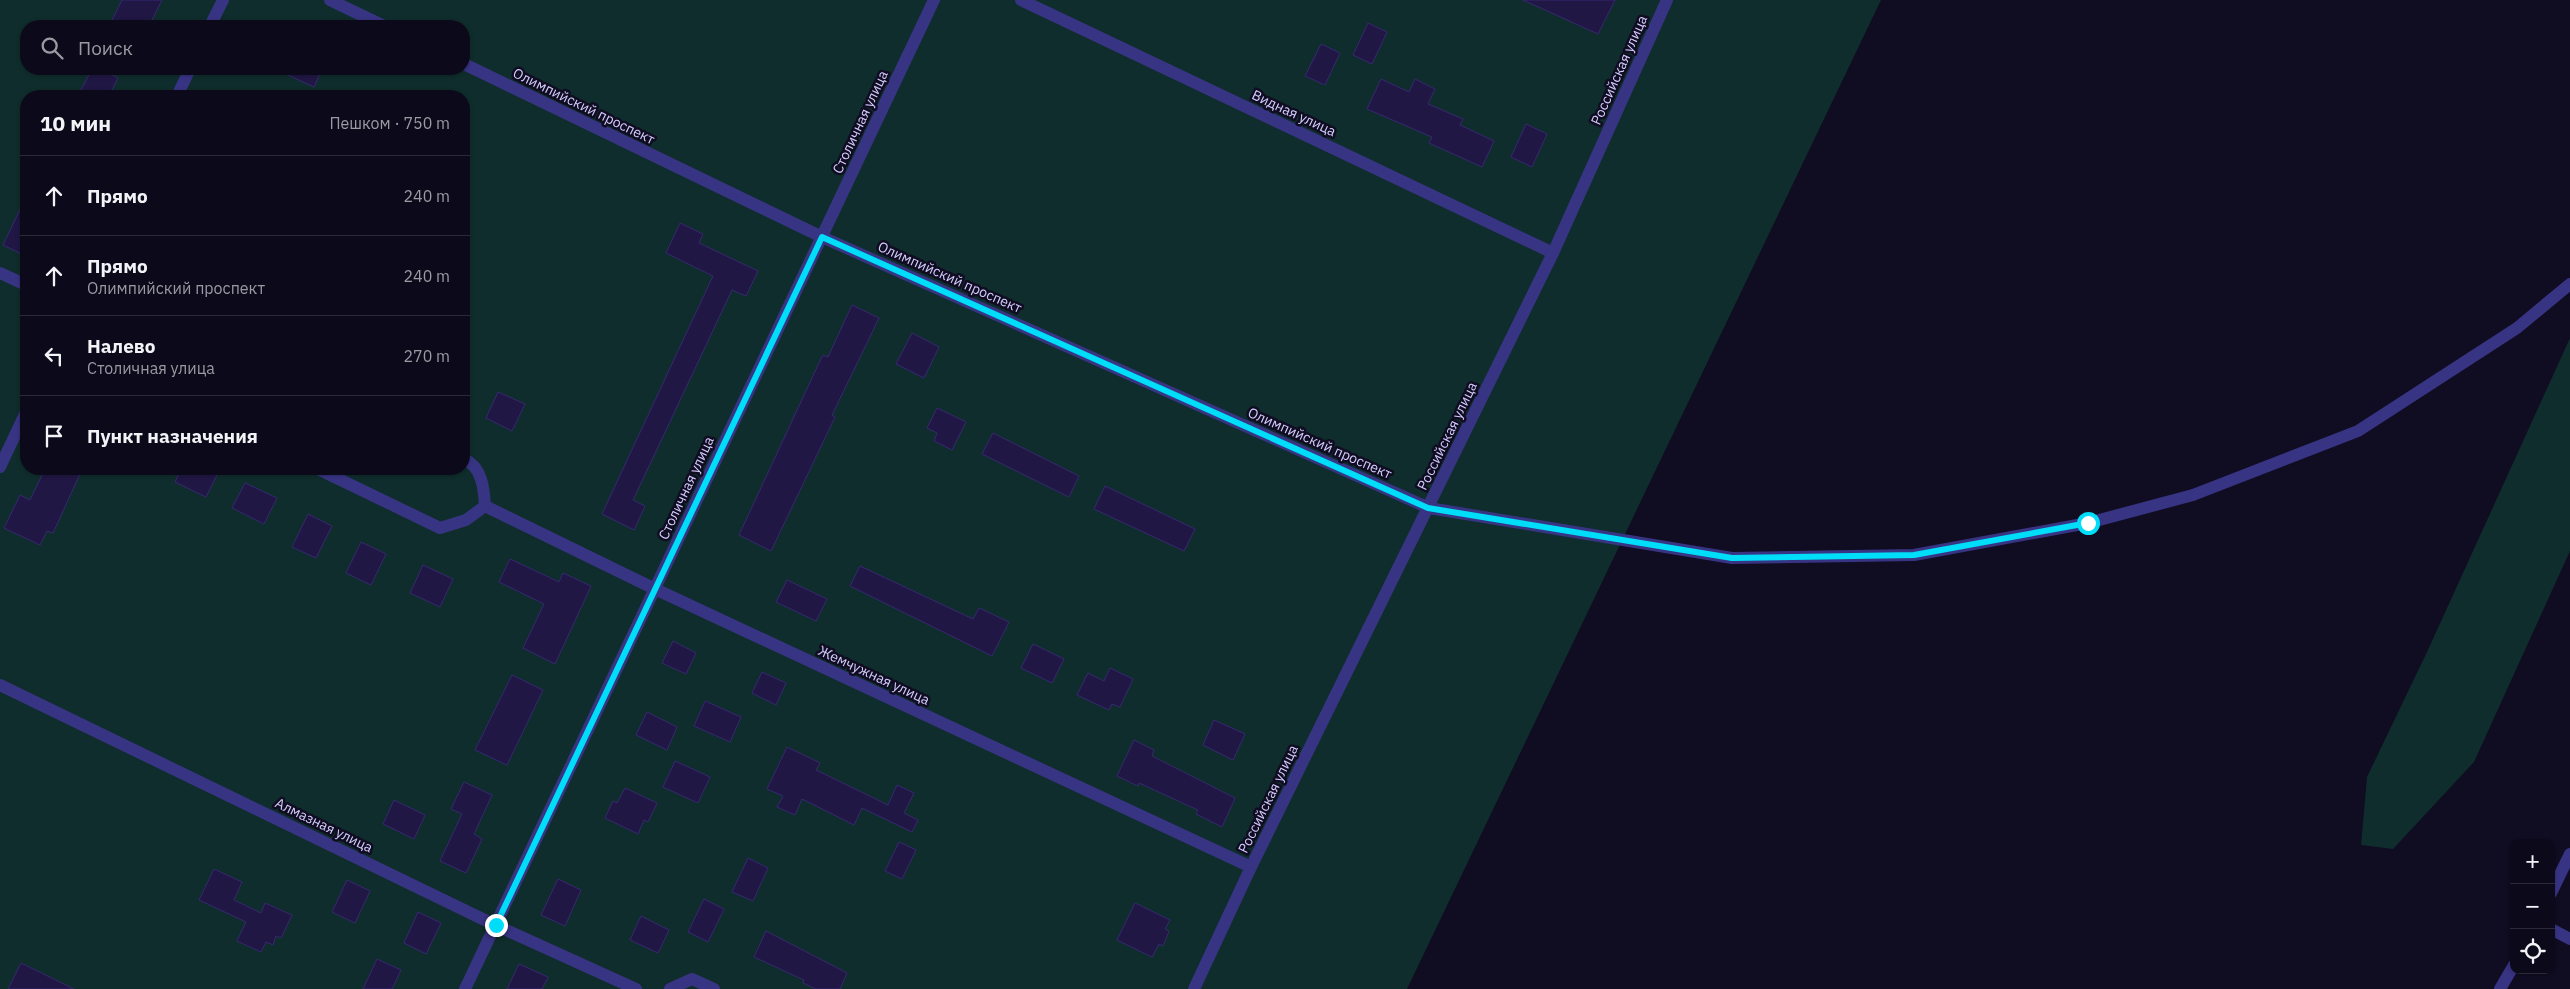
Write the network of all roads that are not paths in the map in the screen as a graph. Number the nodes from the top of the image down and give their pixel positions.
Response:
1 (223, 0) edge
2 (330, 0) edge
3 (934, 0) edge
4 (1021, 0) edge
5 (1667, 0) edge
6 (213, 20) edge
7 (372, 20) edge
8 (470, 67) edge
9 (187, 75) edge
10 (180, 90) edge
11 (822, 237) junction
12 (1553, 253) junction
13 (0, 273) edge
14 (20, 282) edge
15 (2570, 284) edge
16 (20, 425) edge
17 (470, 462) edge
18 (0, 467) edge
19 (330, 475) edge
20 (484, 506) junction
21 (1428, 508) junction
22 (655, 590) junction
23 (0, 685) edge
24 (2570, 854) edge
25 (1252, 867) junction
26 (2555, 886) edge
27 (496, 925) junction
28 (2555, 931) edge
29 (2570, 939) edge
30 (2510, 972) edge
31 (465, 989) edge
32 (636, 989) edge
33 (670, 989) edge
34 (714, 989) edge
35 (1194, 989) edge
36 (2500, 989) edge

1 - 6 street
2 - 7 street
3 - 11 street, Столичная улица
4 - 12 street, Видная улица
5 - 12 street, Российская улица
8 - 11 street, Олимпийский проспект
9 - 10 street
11 - 21 street, Олимпийский проспект
11 - 22 street, Столичная улица
12 - 21 street, Российская улица
13 - 14 street
15 - 21 street, Олимпийский проспект
16 - 18 street
17 - 20 street
19 - 20 street
20 - 22 street, Жемчужная улица
21 - 25 street, Российская улица
22 - 25 street, Жемчужная улица
22 - 27 street, Столичная улица
23 - 27 street, Алмазная улица
24 - 26 street
25 - 35 street, Российская улица
27 - 31 street, Столичная улица
27 - 32 street, Алмазная улица
28 - 29 street
30 - 36 street
33 - 34 street

